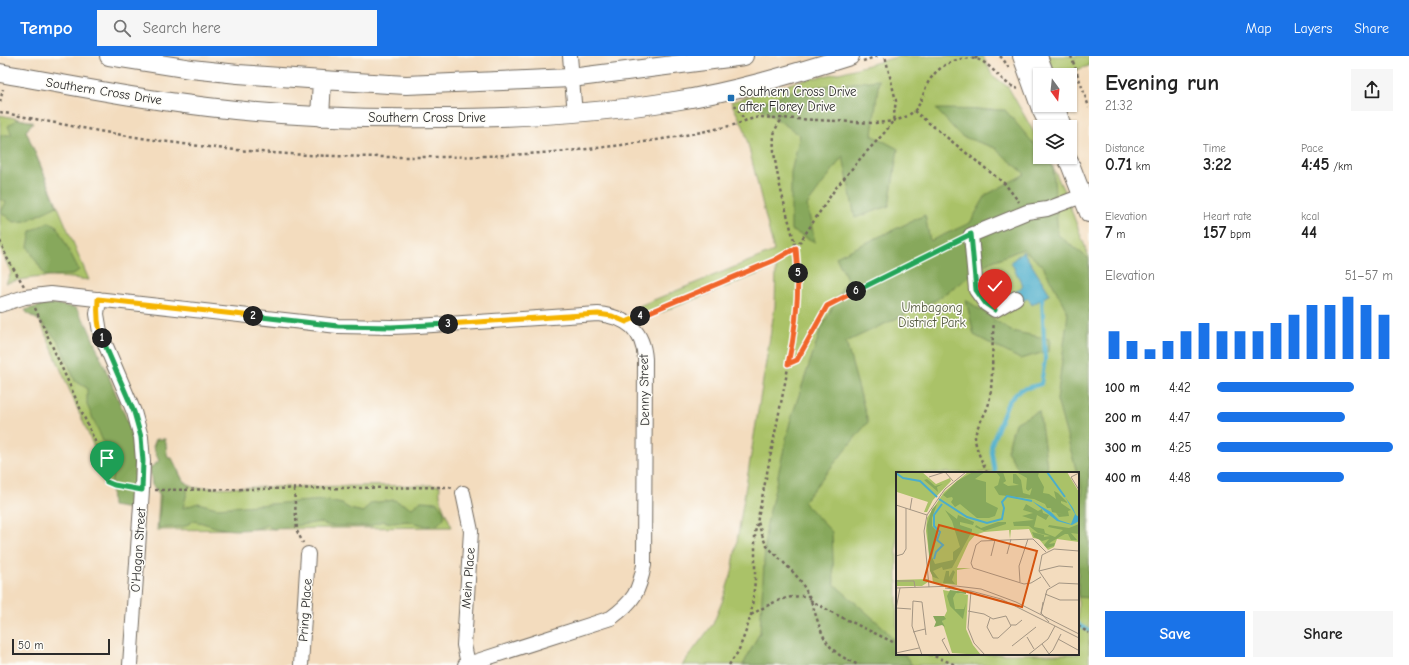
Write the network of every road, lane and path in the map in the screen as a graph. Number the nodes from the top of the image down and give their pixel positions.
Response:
1 (109, 56) edge
2 (570, 56) edge
3 (744, 56) edge
4 (850, 56) edge
5 (878, 56) edge
6 (885, 56) edge
7 (978, 56) edge
8 (1071, 56) edge
9 (1026, 58) edge
10 (870, 59) dead end
11 (975, 59) junction
12 (1037, 68) edge
13 (1076, 68) edge
14 (1077, 72) edge
15 (572, 78) junction
16 (2, 79) edge
17 (322, 80) junction
18 (1020, 90) dead end
19 (0, 102) edge
20 (1089, 106) edge
21 (914, 111) junction
22 (0, 112) edge
23 (575, 114) junction
24 (320, 117) junction
25 (783, 118) junction
26 (1047, 120) edge
27 (893, 121) junction
28 (1070, 164) edge
29 (1082, 196) junction
30 (1027, 212) junction
31 (1089, 213) edge
32 (971, 234) junction
33 (0, 241) edge
34 (796, 248) junction
35 (30, 296) junction
36 (1016, 298) dead end
37 (98, 299) junction
38 (0, 305) edge
39 (995, 310) junction
40 (626, 322) junction
41 (788, 364) junction
42 (987, 472) edge
43 (294, 489) junction
44 (142, 490) junction
45 (463, 493) joint
46 (757, 519) junction
47 (308, 554) joint
48 (809, 596) junction
49 (810, 600) junction
50 (751, 615) junction
51 (1079, 627) edge
52 (1089, 633) edge
53 (896, 644) edge
54 (931, 655) edge
55 (466, 664) edge
56 (130, 665) edge
57 (301, 665) edge
58 (729, 665) edge
59 (859, 665) edge
60 (956, 665) edge

1 - 17 main road
2 - 15 street
3 - 15 main road
4 - 23 main road, Southern Cross Drive
5 - 10 path
6 - 27 path
7 - 11 path
8 - 13 path
9 - 12 main road
9 - 26 main road
11 - 18 path
11 - 21 path
14 - 20 path
15 - 17 main road
15 - 23 street
16 - 19 path
16 - 24 main road, Southern Cross Drive
17 - 24 main road
21 - 27 path
21 - 30 path
22 - 25 path
23 - 24 main road, Southern Cross Drive
25 - 27 path
25 - 34 path
27 - 34 path
28 - 29 main road
29 - 30 street
29 - 31 main road
30 - 32 street
32 - 39 street
32 - 41 path
33 - 35 path
34 - 40 path
34 - 41 path
35 - 37 street, Denny Street
35 - 38 street, Denny Street
35 - 44 path
36 - 39 street
37 - 40 street, Denny Street
37 - 44 street, O'Hagan Street
39 - 42 path
40 - 55 street, Denny Street
41 - 46 path
43 - 44 path
43 - 45 path
43 - 47 path
44 - 56 street, O'Hagan Street
45 - 55 street, Mein Place
46 - 48 path
46 - 50 path
47 - 57 street, Pring Place
48 - 49 path
48 - 50 path
49 - 53 path
49 - 59 path
50 - 58 path
51 - 52 path
54 - 60 path

